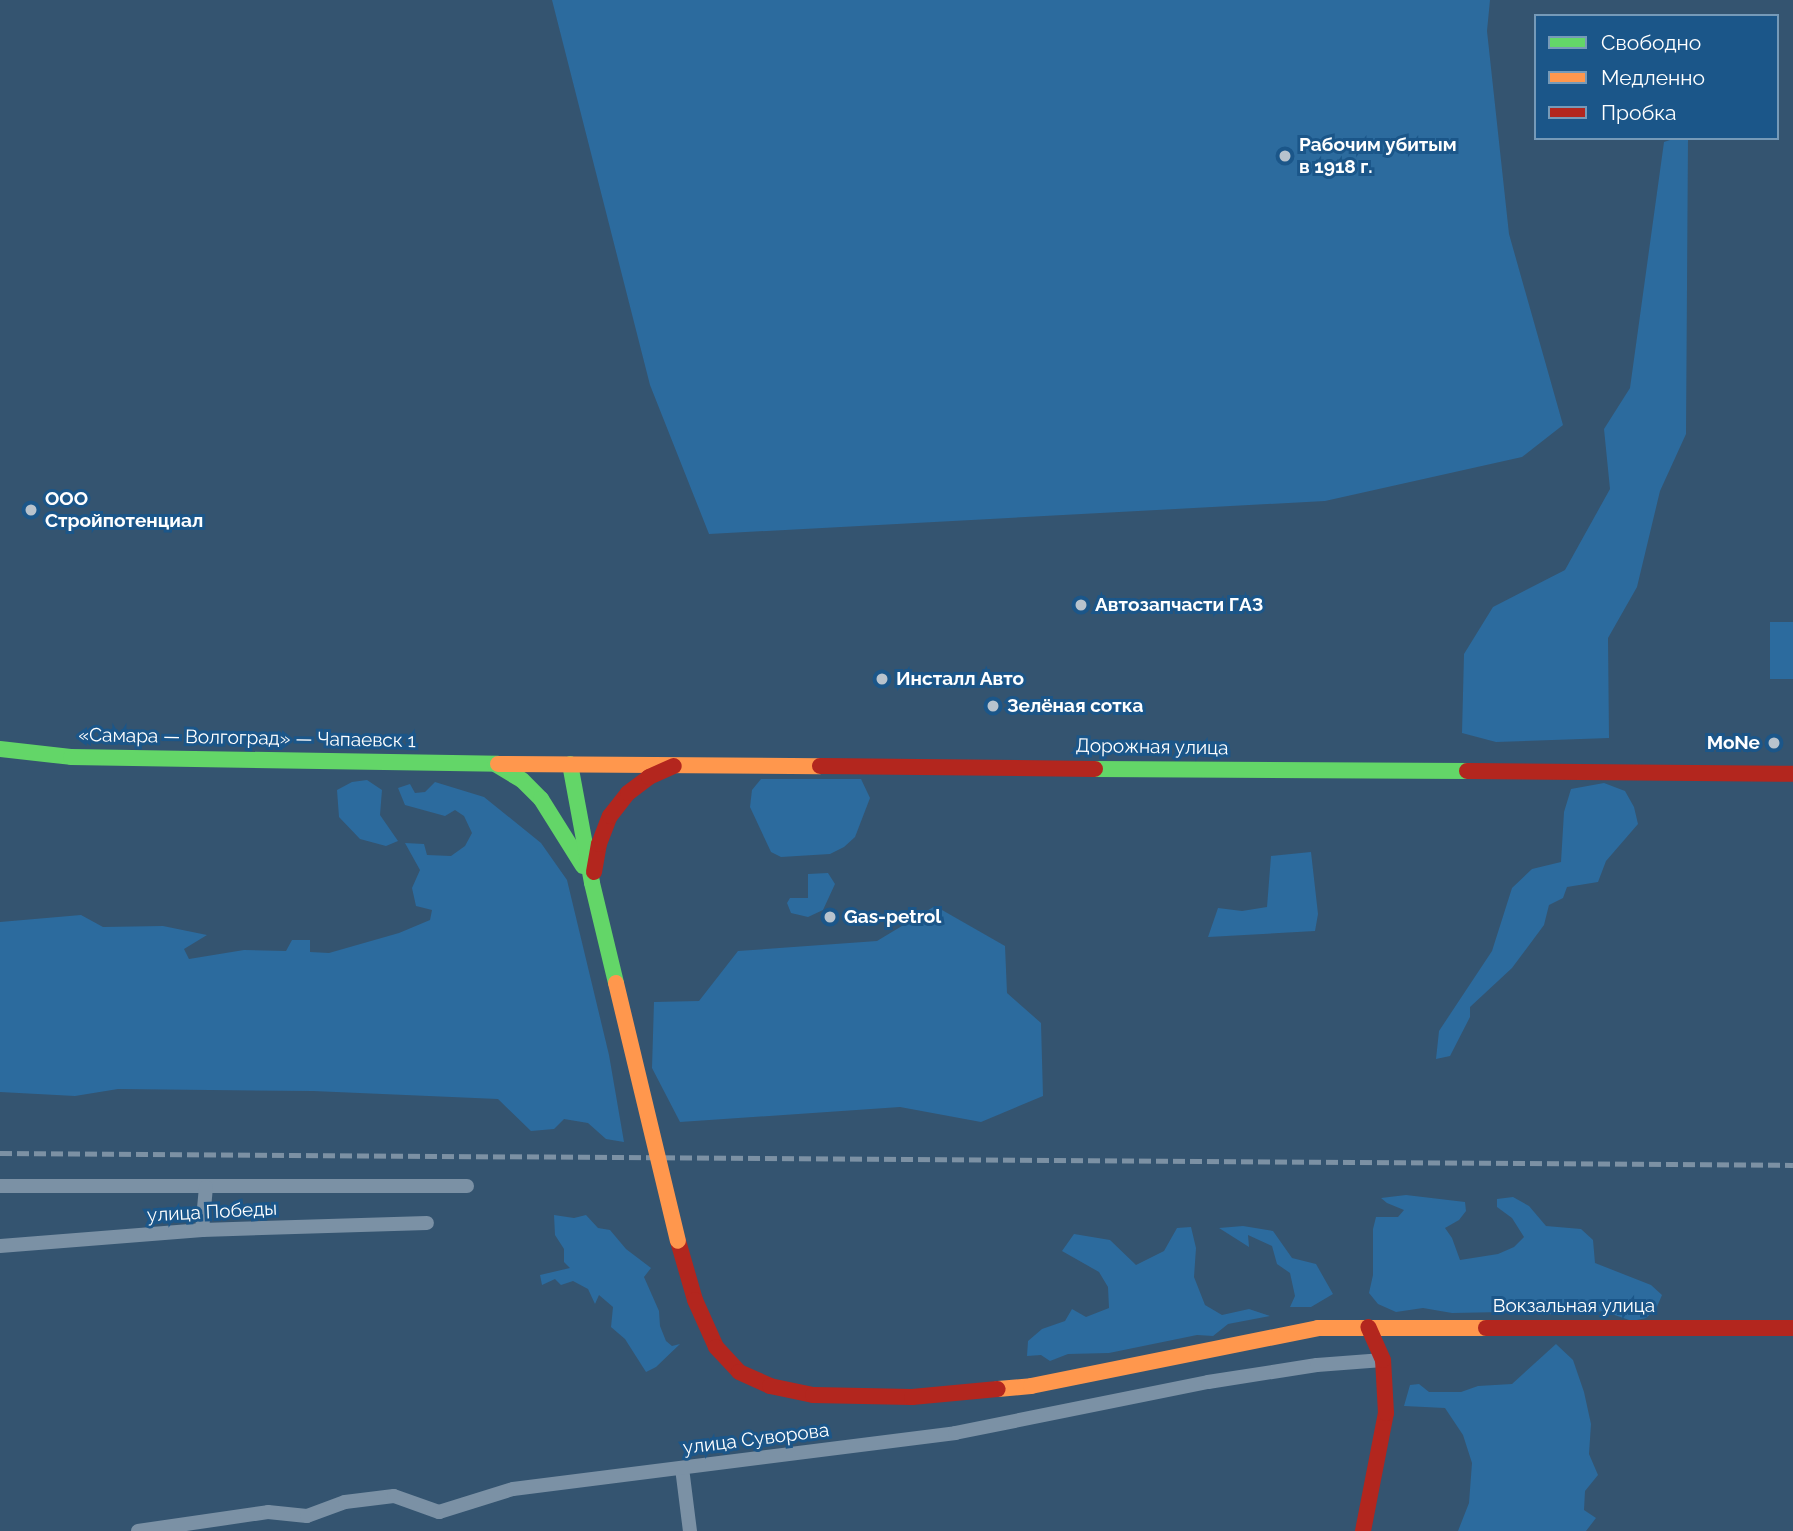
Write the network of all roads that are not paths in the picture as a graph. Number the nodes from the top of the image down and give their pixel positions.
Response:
1 (0, 749) edge
2 (494, 763) junction
3 (680, 763) junction
4 (570, 764) junction
5 (1793, 774) edge
6 (592, 883) junction
7 (0, 1186) edge
8 (467, 1186) dead end
9 (206, 1187) junction
10 (427, 1223) dead end
11 (202, 1230) junction
12 (0, 1246) edge
13 (1362, 1327) junction
14 (1793, 1328) edge
15 (1383, 1360) junction
16 (682, 1468) junction
17 (307, 1516) junction
18 (138, 1531) edge
19 (309, 1531) edge
20 (690, 1531) edge
21 (1363, 1531) edge

1 - 2 street, «Самара — Волгоград» — Чапаевск 1
2 - 4 street, «Самара — Волгоград» — Чапаевск 1
2 - 6 street
3 - 4 street, Дорожная улица
3 - 5 street, Дорожная улица
3 - 6 street
4 - 6 street
6 - 13 street, Вокзальная улица, bridge
7 - 9 street
8 - 9 street
9 - 11 street
10 - 11 street, улица Победы
11 - 12 street, улица Победы
13 - 14 street, Вокзальная улица
13 - 15 street
15 - 16 street, улица Суворова
15 - 21 street
16 - 17 street, улица Суворова
16 - 20 street
17 - 18 street, улица Суворова
17 - 19 street

